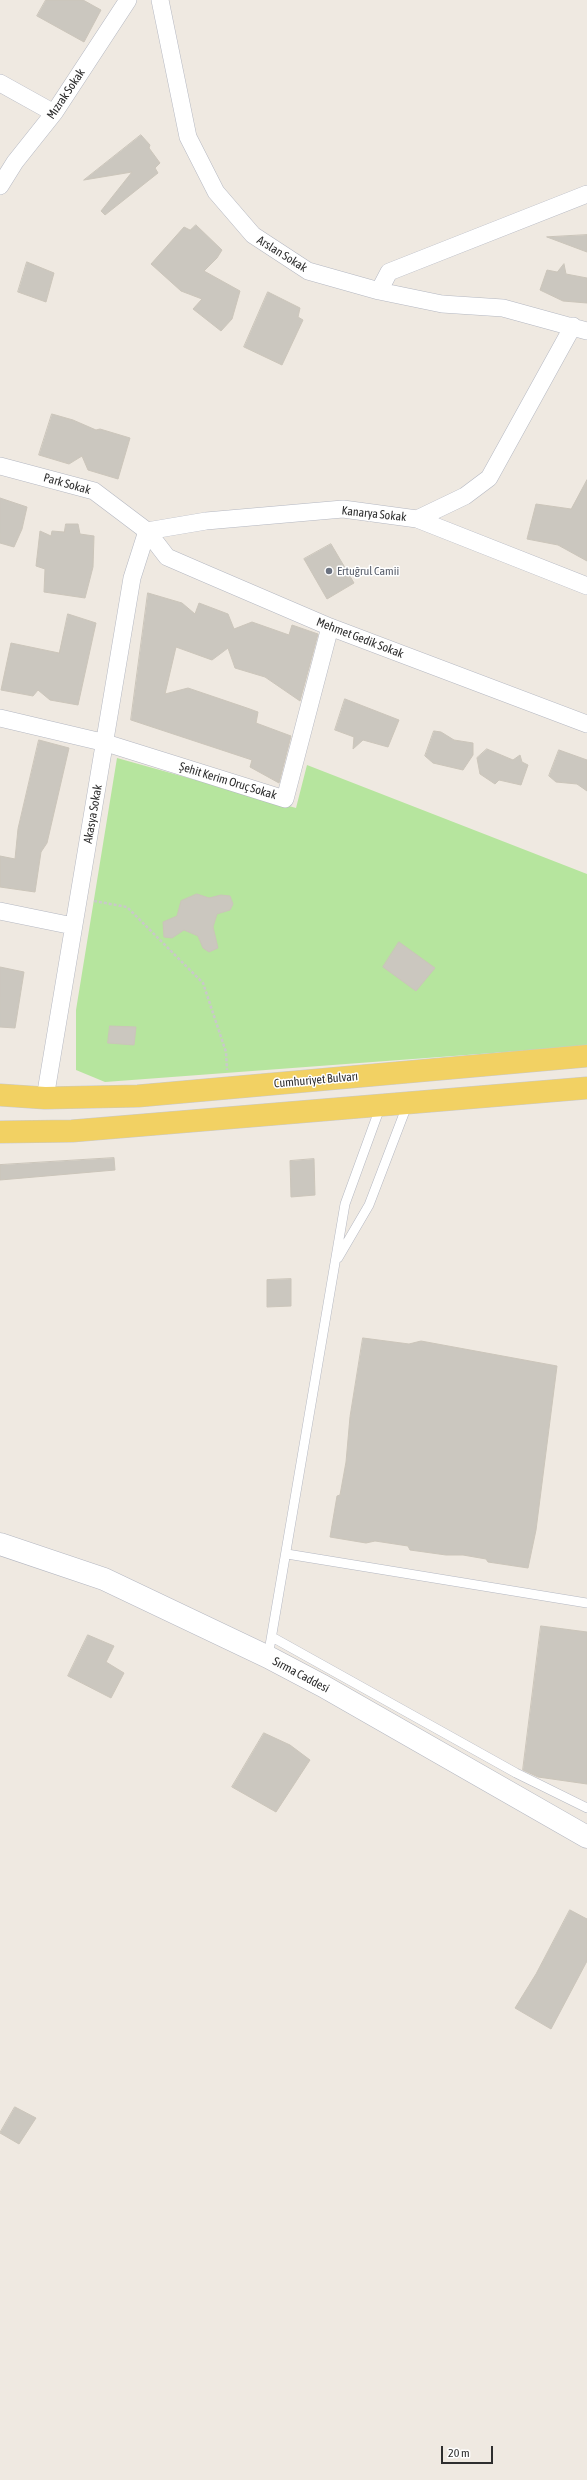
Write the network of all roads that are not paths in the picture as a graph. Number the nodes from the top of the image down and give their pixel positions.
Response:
1 (128, 0) edge
2 (160, 0) edge
3 (0, 83) edge
4 (54, 113) junction
5 (0, 186) edge
6 (587, 194) edge
7 (379, 291) junction
8 (580, 329) edge
9 (0, 466) edge
10 (417, 519) junction
11 (147, 531) junction
12 (587, 586) edge
13 (330, 627) junction
14 (0, 718) edge
15 (587, 724) edge
16 (106, 743) junction
17 (0, 910) edge
18 (73, 926) junction
19 (587, 1056) edge
20 (587, 1088) edge
21 (0, 1095) edge
22 (45, 1098) junction
23 (408, 1103) junction
24 (381, 1106) junction
25 (0, 1132) edge
26 (334, 1265) junction
27 (0, 1544) edge
28 (287, 1554) junction
29 (587, 1603) edge
30 (270, 1647) junction
31 (587, 1808) edge
32 (587, 1837) edge

1 - 4 street, Mızrak Sokak
2 - 7 street, Arslan Sokak
3 - 4 street
4 - 5 street, Mızrak Sokak
6 - 7 street
7 - 8 street, Arslan Sokak
8 - 10 street, Kanarya Sokak
9 - 11 street, Park Sokak
10 - 11 street, Kanarya Sokak
10 - 12 street
11 - 13 street, Mehmet Gedik Sokak
11 - 16 street, Akasya Sokak
13 - 15 street, Mehmet Gedik Sokak
13 - 16 street, Şehit Kerim Oruç Sokak
14 - 16 street, Şehit Kerim Oruç Sokak
16 - 18 street, Akasya Sokak
17 - 18 street
18 - 22 street, Akasya Sokak
19 - 22 main road, Cumhuriyet Bulvarı
20 - 23 main road
21 - 22 main road, Cumhuriyet Bulvarı
23 - 24 main road
23 - 26 lane
24 - 25 main road
24 - 26 lane
26 - 28 lane
27 - 30 street, Sırma Caddesi
28 - 29 lane
28 - 30 lane
30 - 31 lane
30 - 32 street, Sırma Caddesi

